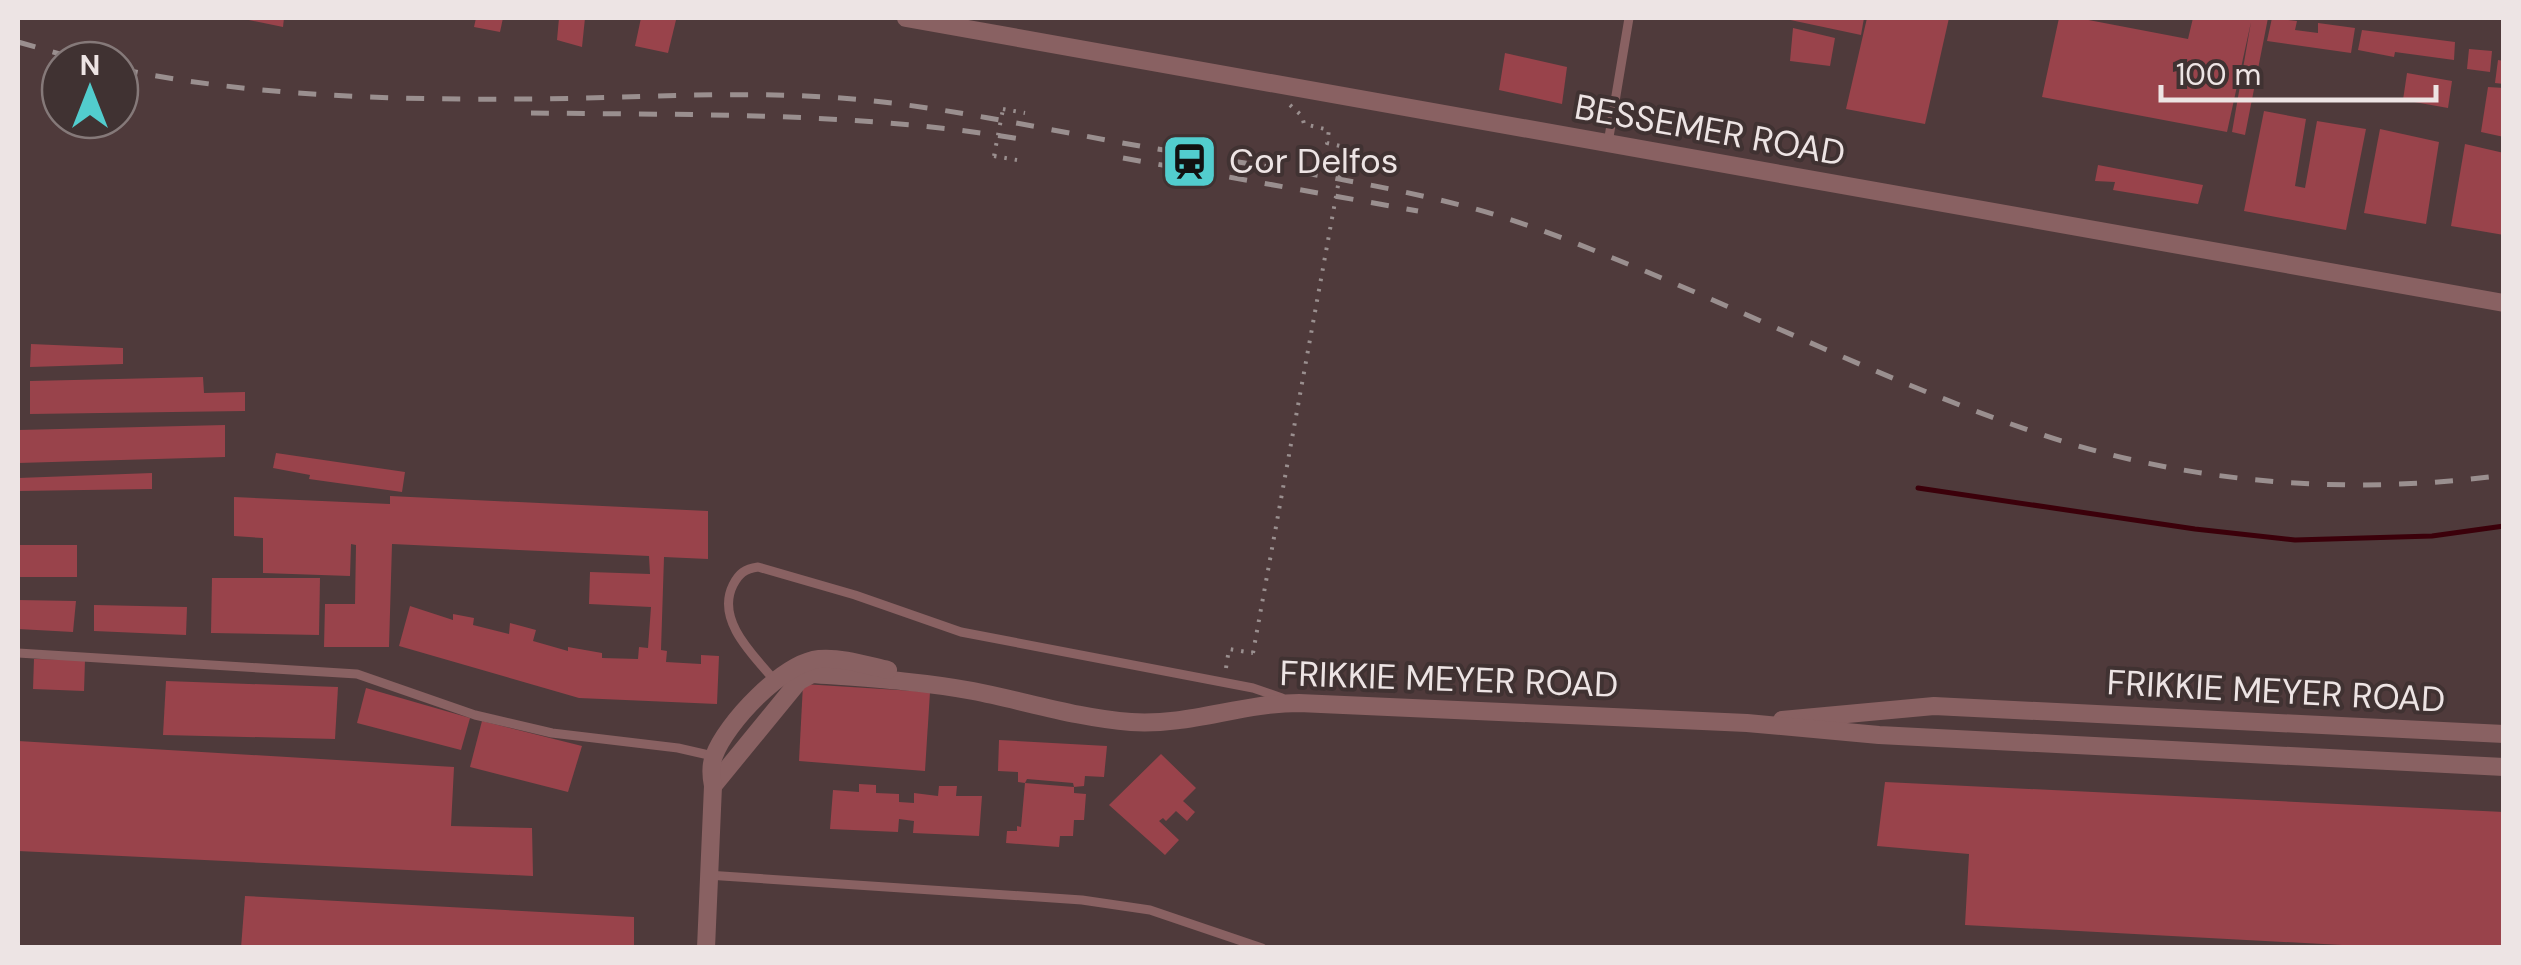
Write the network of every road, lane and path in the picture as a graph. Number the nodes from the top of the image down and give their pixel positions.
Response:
1 (906, 18) edge
2 (1628, 18) edge
3 (1025, 113) dead end
4 (1304, 124) dead end
5 (1608, 145) junction
6 (1017, 160) dead end
7 (2504, 303) edge
8 (18, 652) edge
9 (776, 681) junction
10 (1224, 682) junction
11 (973, 691) junction
12 (790, 696) junction
13 (1298, 704) junction
14 (1747, 723) junction
15 (2504, 734) edge
16 (722, 761) junction
17 (2504, 766) edge
18 (708, 875) junction
19 (706, 948) edge
20 (1262, 948) edge

1 - 5 street, BESSEMER ROAD
2 - 5 lane
3 - 6 path, bridge
4 - 10 path, bridge
5 - 7 street, BESSEMER ROAD
8 - 16 lane
9 - 10 lane
9 - 11 street
9 - 12 lane
9 - 16 street
10 - 13 lane
11 - 12 street
11 - 13 street, FRIKKIE MEYER ROAD
12 - 16 street
13 - 14 street, FRIKKIE MEYER ROAD
14 - 15 street, FRIKKIE MEYER ROAD
14 - 17 street, FRIKKIE MEYER ROAD
16 - 18 street
18 - 19 street
18 - 20 lane

